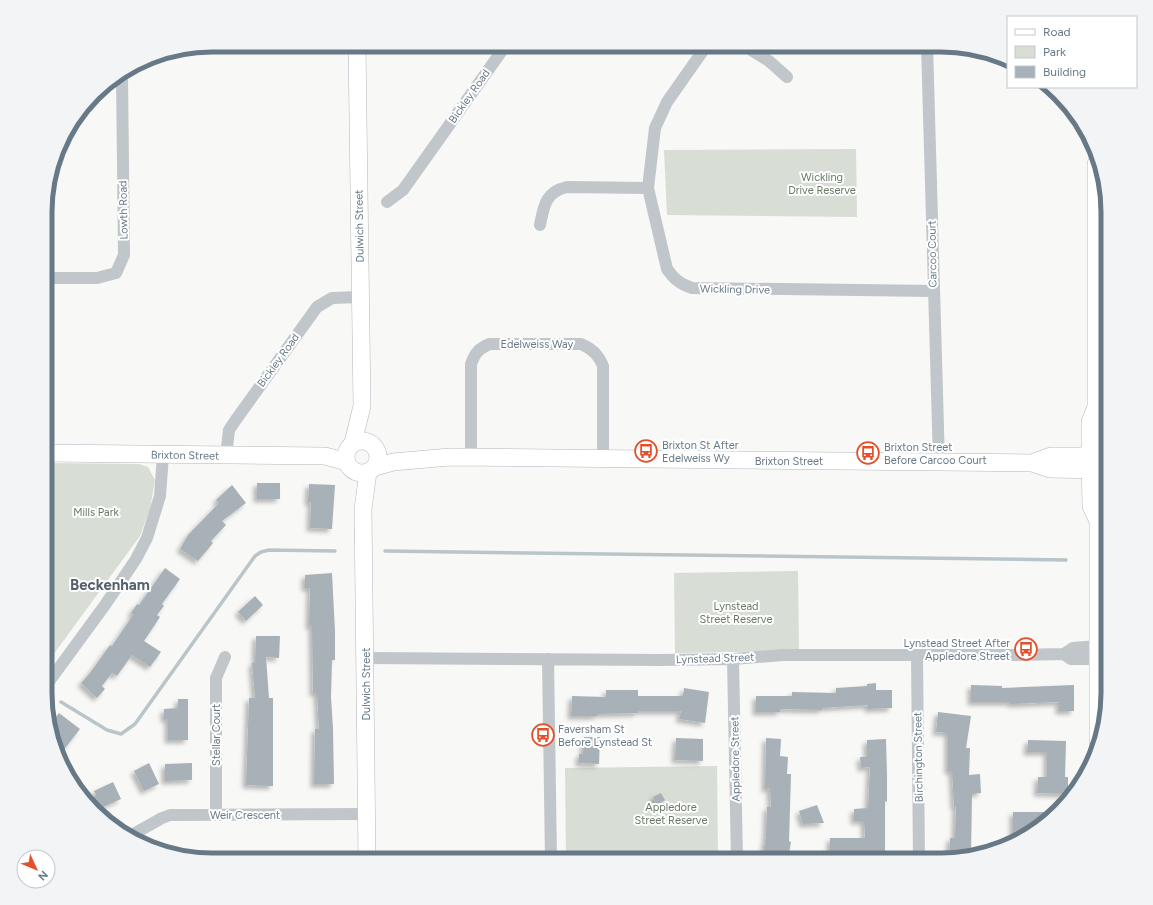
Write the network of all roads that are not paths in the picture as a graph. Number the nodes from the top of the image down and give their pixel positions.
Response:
1 (357, 52) edge
2 (501, 52) edge
3 (703, 52) edge
4 (754, 52) edge
5 (927, 52) edge
6 (787, 77) dead end
7 (122, 80) edge
8 (1097, 176) edge
9 (648, 188) junction
10 (387, 202) dead end
11 (540, 225) dead end
12 (52, 278) edge
13 (933, 291) junction
14 (360, 297) junction
15 (362, 406) junction
16 (374, 447) junction
17 (52, 453) edge
18 (163, 455) junction
19 (226, 456) junction
20 (450, 457) junction
21 (471, 457) junction
22 (603, 459) junction
23 (358, 460) junction
24 (939, 462) junction
25 (1098, 463) junction
26 (1101, 478) edge
27 (1101, 518) edge
28 (1101, 542) edge
29 (1101, 614) edge
30 (1098, 653) junction
31 (917, 654) junction
32 (225, 657) dead end
33 (366, 658) junction
34 (548, 659) junction
35 (733, 659) junction
36 (52, 677) edge
37 (1099, 720) edge
38 (366, 814) junction
39 (216, 815) junction
40 (135, 833) edge
41 (367, 853) edge
42 (551, 853) edge
43 (737, 853) edge
44 (919, 853) edge

1 - 14 main road, Dulwich Street
2 - 10 street, Bickley Road
3 - 9 street, Wickling Drive
4 - 6 street
5 - 13 street, Carcoo Court
7 - 12 street, Lowth Road
8 - 25 main road
9 - 11 street
9 - 13 street, Wickling Drive
13 - 24 street, Carcoo Court
14 - 15 main road, Dulwich Street
14 - 19 street, Bickley Road
15 - 16 main road, Dulwich Street
15 - 23 main road, Dulwich Street
16 - 20 main road, Brixton Street
16 - 23 main road, Brixton Street
16 - 23 main road
17 - 18 main road, Brixton Street
18 - 19 main road, Brixton Street
18 - 36 street
19 - 23 main road, Brixton Street
20 - 21 main road, Brixton Street
20 - 23 main road, Brixton Street
21 - 22 main road, Brixton Street
21 - 22 street, Edelweiss Way
22 - 24 main road, Brixton Street
23 - 33 main road, Dulwich Street
24 - 25 main road, Brixton Street
25 - 26 main road
27 - 28 main road
29 - 30 main road
30 - 31 street, Lynstead Street
30 - 37 main road
31 - 35 street, Lynstead Street
31 - 44 street, Birchington Street
32 - 39 street, Stellar Court
33 - 34 street, Lynstead Street
33 - 38 main road, Dulwich Street
34 - 35 street, Lynstead Street
34 - 42 street
35 - 43 street, Appledore Street
38 - 39 street, Weir Crescent
38 - 41 main road, Dulwich Street
39 - 40 street, Weir Crescent

